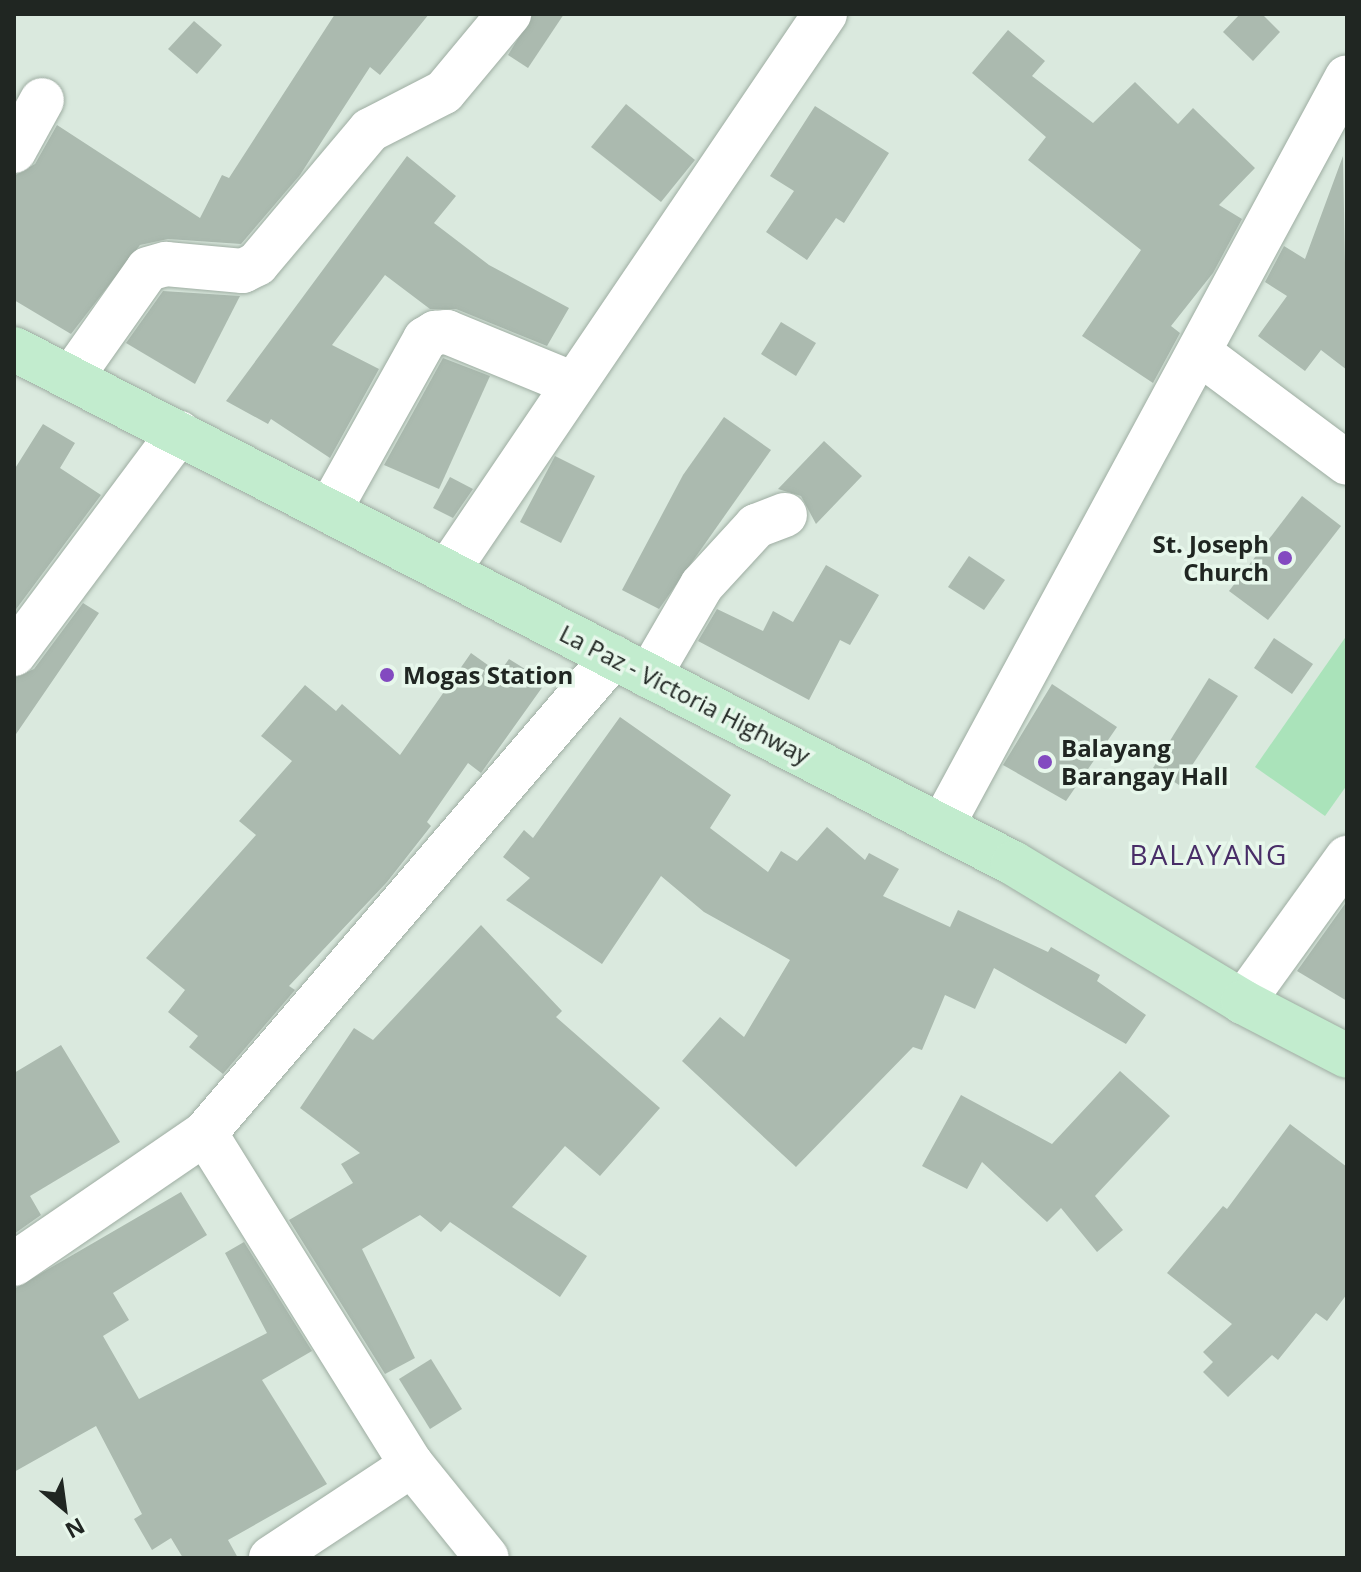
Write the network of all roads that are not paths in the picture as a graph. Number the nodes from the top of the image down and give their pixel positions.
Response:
1 (509, 14) edge
2 (825, 14) edge
3 (1347, 77) edge
4 (42, 100) dead end
5 (14, 151) edge
6 (14, 349) edge
7 (1201, 354) junction
8 (71, 378) junction
9 (574, 384) junction
10 (179, 433) junction
11 (1347, 463) edge
12 (329, 511) junction
13 (785, 515) dead end
14 (447, 572) junction
15 (14, 654) edge
16 (631, 666) junction
17 (942, 826) junction
18 (1347, 858) edge
19 (1243, 1002) junction
20 (1347, 1056) edge
21 (205, 1133) junction
22 (14, 1264) edge
23 (412, 1465) junction
24 (271, 1558) edge
25 (487, 1558) edge

1 - 8 street
2 - 9 street
3 - 7 street
4 - 5 street
6 - 8 main road, La Paz - Victoria Highway
7 - 11 street
7 - 17 street
8 - 10 main road, La Paz - Victoria Highway
9 - 12 street
9 - 14 street
10 - 12 main road, La Paz - Victoria Highway
10 - 15 street
12 - 14 main road, La Paz - Victoria Highway
13 - 16 street
14 - 16 main road, La Paz - Victoria Highway
16 - 17 main road, La Paz - Victoria Highway
16 - 21 street
17 - 19 main road, La Paz - Victoria Highway
18 - 19 street
19 - 20 main road, La Paz - Victoria Highway
21 - 22 street
21 - 23 street
23 - 24 street
23 - 25 street

